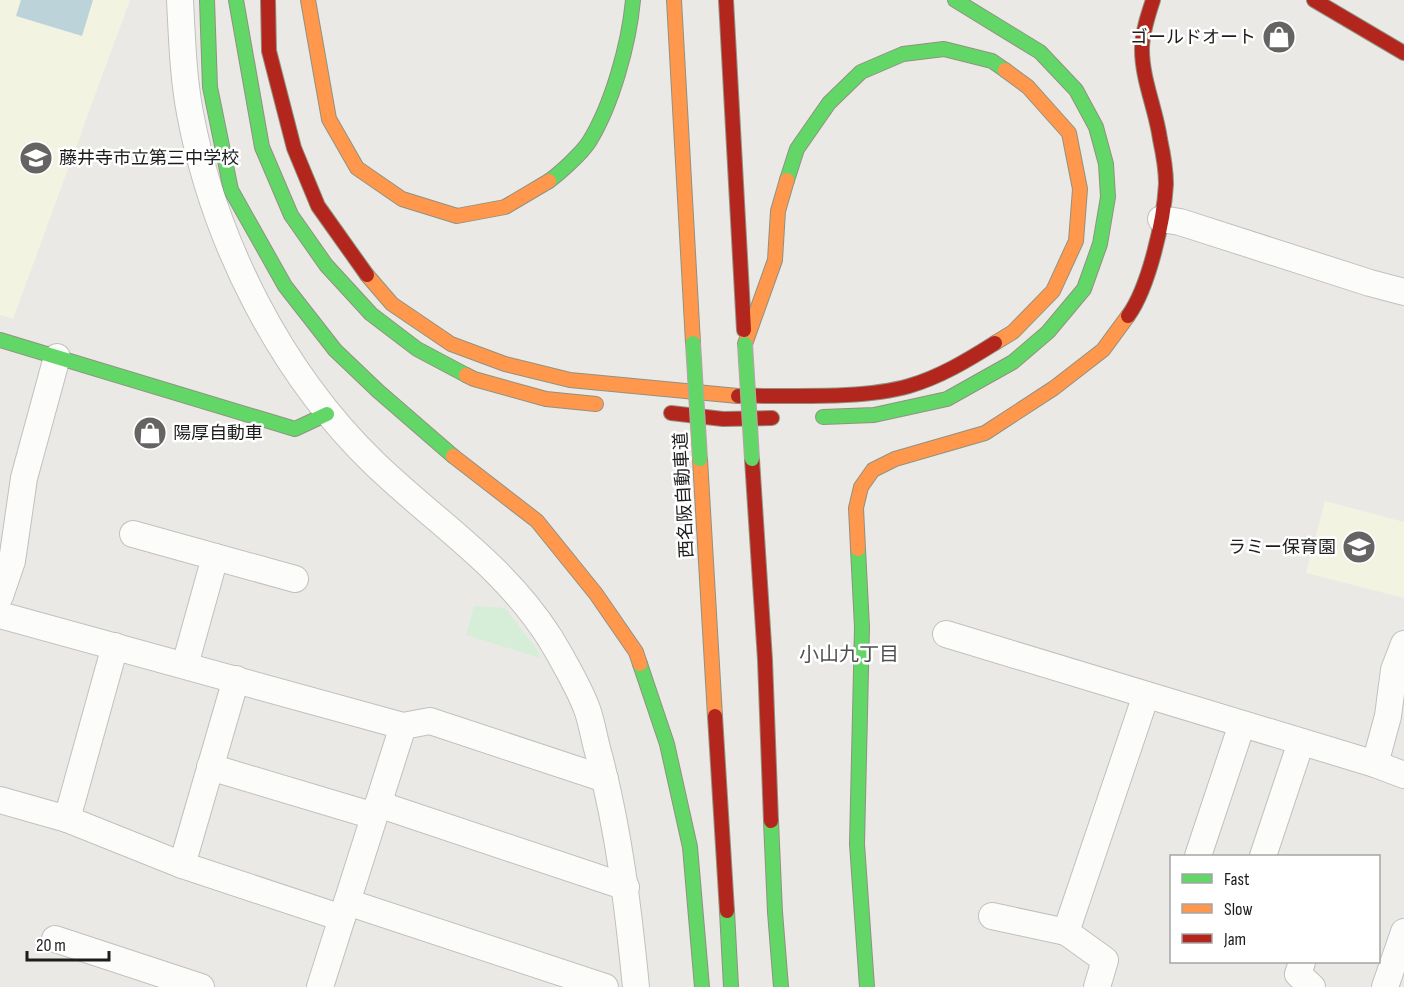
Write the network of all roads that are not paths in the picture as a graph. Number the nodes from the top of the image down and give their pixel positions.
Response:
1 (180, 0) edge
2 (207, 0) edge
3 (236, 0) edge
4 (268, 0) edge
5 (308, 0) edge
6 (633, 0) edge
7 (675, 0) edge
8 (726, 0) edge
9 (955, 0) edge
10 (1153, 0) edge
11 (1314, 0) edge
12 (1404, 53) edge
13 (1161, 219) junction
14 (1404, 292) edge
15 (0, 340) edge
16 (745, 344) junction
17 (57, 357) junction
18 (605, 406) dead end
19 (652, 411) dead end
20 (327, 414) junction
21 (804, 417) dead end
22 (781, 418) dead end
23 (133, 534) dead end
24 (215, 557) junction
25 (296, 579) dead end
26 (0, 596) edge
27 (0, 615) edge
28 (946, 634) dead end
29 (1404, 644) edge
30 (115, 646) junction
31 (185, 665) junction
32 (236, 679) junction
33 (1146, 694) junction
34 (1242, 724) junction
35 (403, 726) junction
36 (1301, 742) junction
37 (1375, 764) junction
38 (210, 767) junction
39 (1404, 775) edge
40 (605, 779) junction
41 (0, 800) edge
42 (376, 810) junction
43 (67, 819) junction
44 (1198, 855) edge
45 (1263, 855) edge
46 (182, 865) junction
47 (626, 887) junction
48 (344, 910) junction
49 (992, 916) dead end
50 (1066, 932) junction
51 (1404, 932) edge
52 (56, 939) dead end
53 (1302, 963) edge
54 (201, 987) edge
55 (320, 987) edge
56 (605, 987) edge
57 (636, 987) edge
58 (702, 987) edge
59 (731, 987) edge
60 (781, 987) edge
61 (867, 987) edge
62 (1097, 987) edge
63 (1311, 987) edge
64 (1385, 987) edge

1 - 20 street
2 - 58 main road
3 - 18 main road
4 - 16 main road
5 - 6 main road
7 - 59 main road, 西名阪自動車道, bridge
8 - 16 main road
9 - 21 main road
10 - 13 main road
11 - 12 main road
13 - 14 street
13 - 61 main road
15 - 17 main road
16 - 60 main road, bridge
17 - 20 main road
17 - 26 street
19 - 22 main road
20 - 40 street
23 - 24 street
24 - 25 street
24 - 31 street
27 - 30 street
28 - 33 street
29 - 37 street
30 - 31 street
30 - 43 street
31 - 32 street
32 - 35 street
32 - 38 street
33 - 34 street
33 - 50 street
34 - 36 street
34 - 44 street
35 - 40 street
35 - 42 street
36 - 37 street
36 - 45 street
37 - 39 street
38 - 42 street
38 - 46 street
40 - 47 street
41 - 43 street
42 - 47 street
42 - 48 street
43 - 46 street
46 - 48 street
47 - 57 street
48 - 55 street
48 - 56 street
49 - 50 street
50 - 62 street
51 - 64 street
52 - 54 street
53 - 63 street

